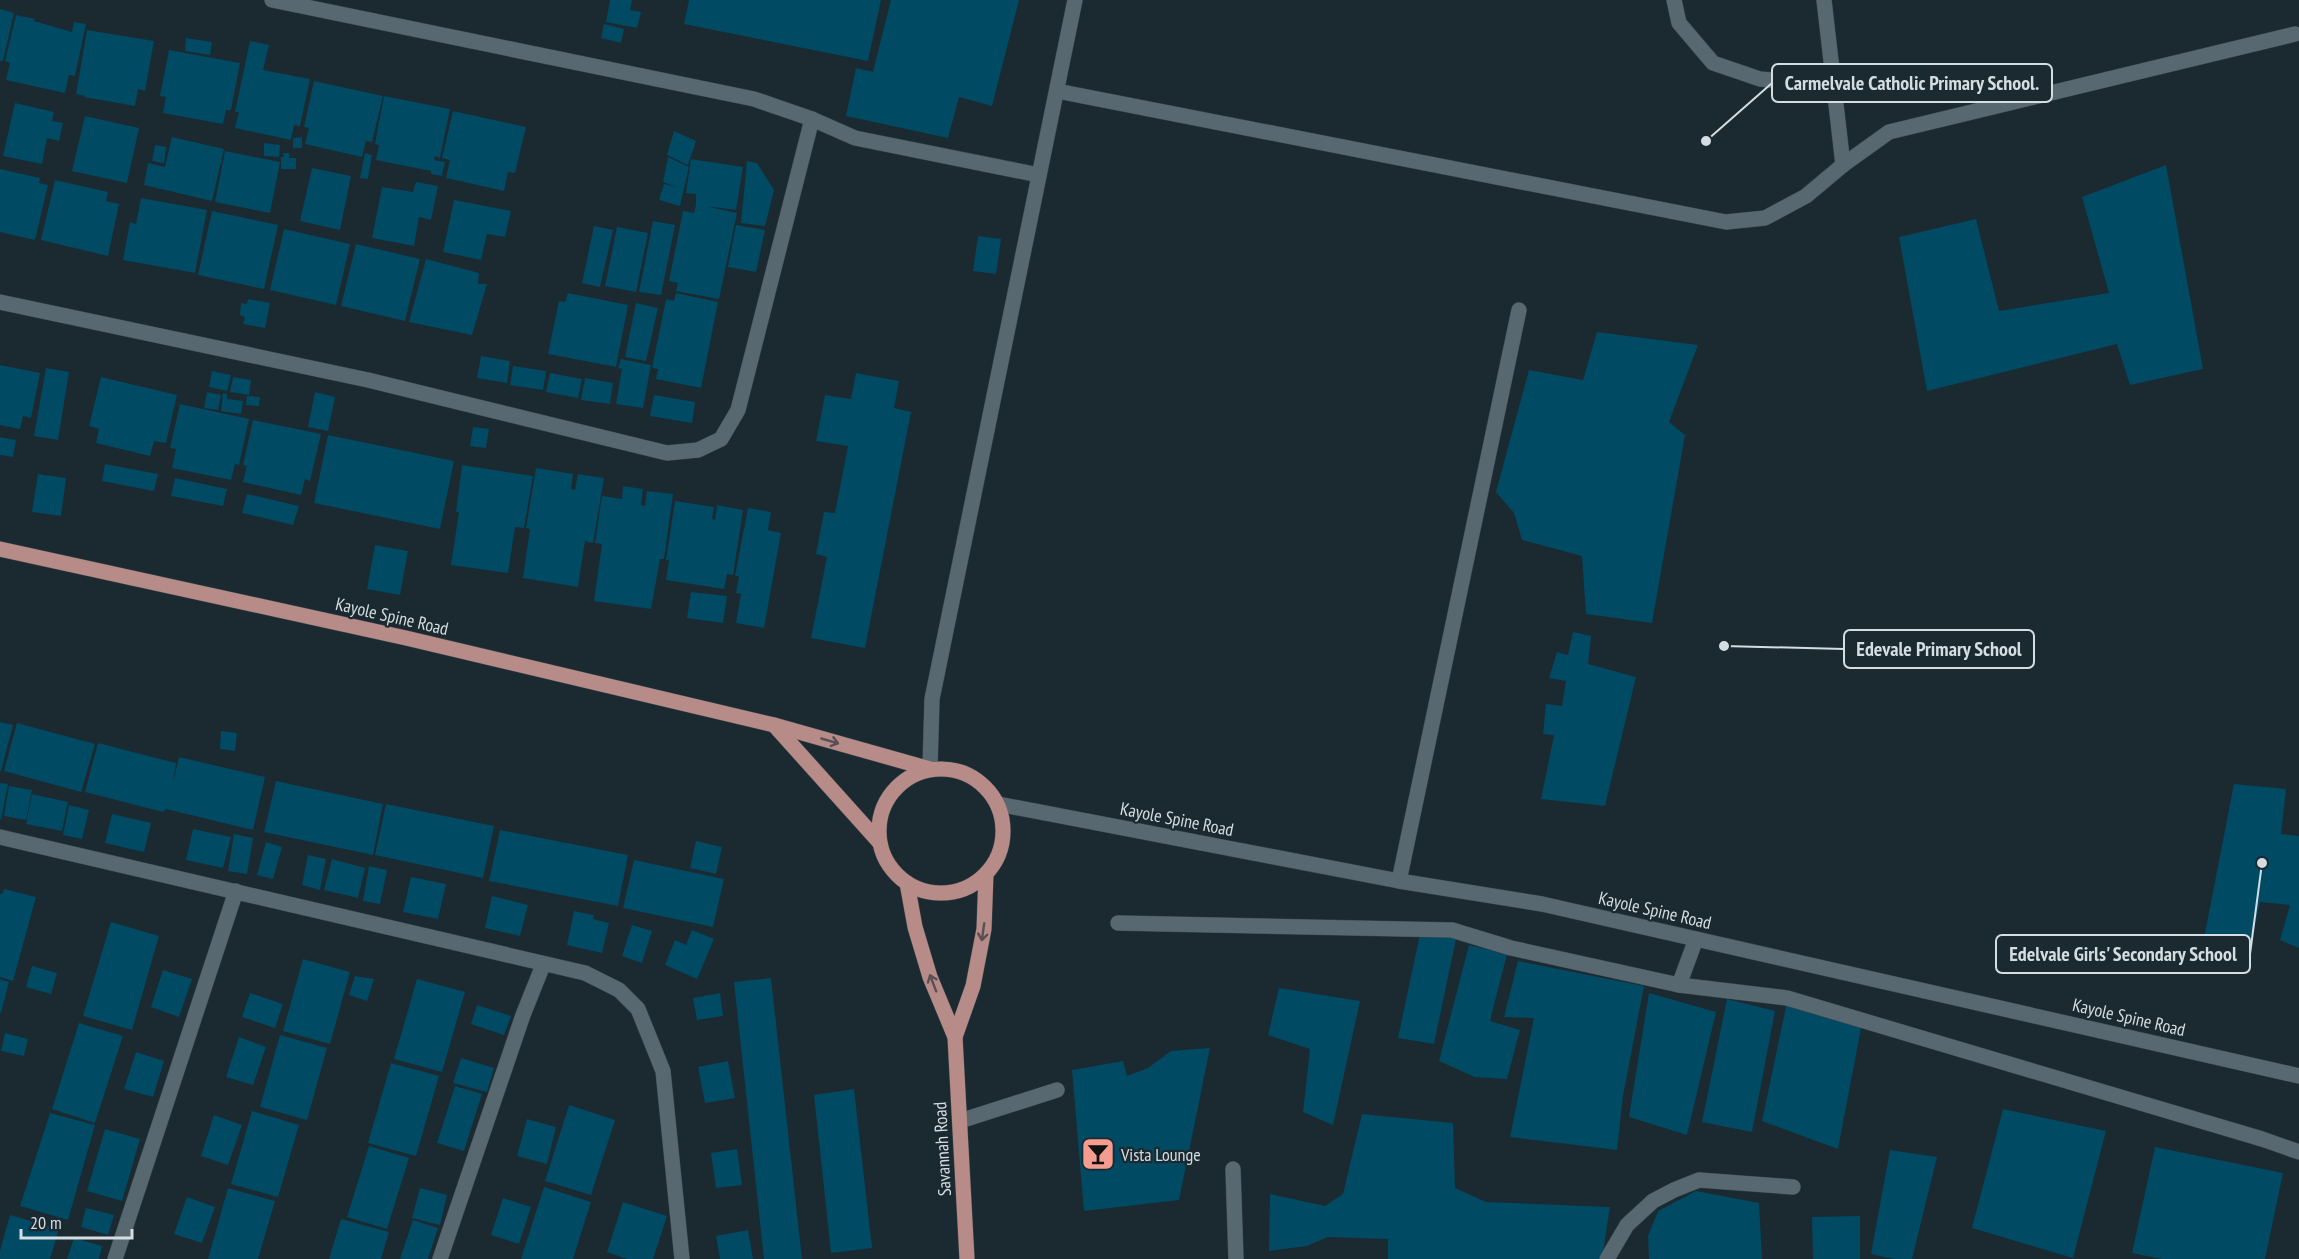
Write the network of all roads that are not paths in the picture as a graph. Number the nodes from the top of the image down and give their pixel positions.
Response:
1 (272, 0) edge
2 (1075, 0) edge
3 (1674, 0) edge
4 (1824, 0) edge
5 (2295, 34) dead end
6 (1834, 86) junction
7 (1057, 91) junction
8 (812, 119) junction
9 (1843, 165) junction
10 (1039, 174) junction
11 (0, 302) edge
12 (1519, 310) dead end
13 (0, 549) edge
14 (774, 724) junction
15 (930, 770) junction
16 (998, 804) junction
17 (0, 837) edge
18 (880, 843) junction
19 (987, 874) junction
20 (1399, 881) junction
21 (908, 884) junction
22 (236, 891) junction
23 (1118, 923) dead end
24 (1696, 939) junction
25 (543, 965) junction
26 (1679, 985) junction
27 (955, 1037) junction
28 (2299, 1076) edge
29 (1057, 1090) dead end
30 (960, 1121) junction
31 (2299, 1152) edge
32 (1233, 1169) dead end
33 (1793, 1187) dead end
34 (115, 1259) edge
35 (440, 1259) edge
36 (682, 1259) edge
37 (967, 1259) edge
38 (1236, 1259) edge
39 (1607, 1259) edge

1 - 8 street
2 - 7 street
3 - 6 street
4 - 6 street
5 - 9 street
6 - 9 street
7 - 9 street
7 - 10 street
8 - 10 street
8 - 11 street
10 - 15 street
12 - 20 street
13 - 14 main road, Kayole Spine Road
14 -> 15 main road, Kayole Spine Road
14 - 18 main road
15 - 16 main road
15 - 18 main road
16 - 19 main road
16 - 20 street, Kayole Spine Road
17 - 22 street
18 - 21 main road
19 - 21 main road
19 -> 27 main road, Savannah Road
20 - 24 street, Kayole Spine Road
27 -> 21 main road, Savannah Road
22 - 25 street
22 - 34 street
23 - 26 street
24 - 26 street
24 - 28 street, Kayole Spine Road
25 - 35 street
25 - 36 street
26 - 31 street
27 - 30 main road, Savannah Road
29 - 30 street
30 - 37 main road, Savannah Road
32 - 38 street
33 - 39 street

